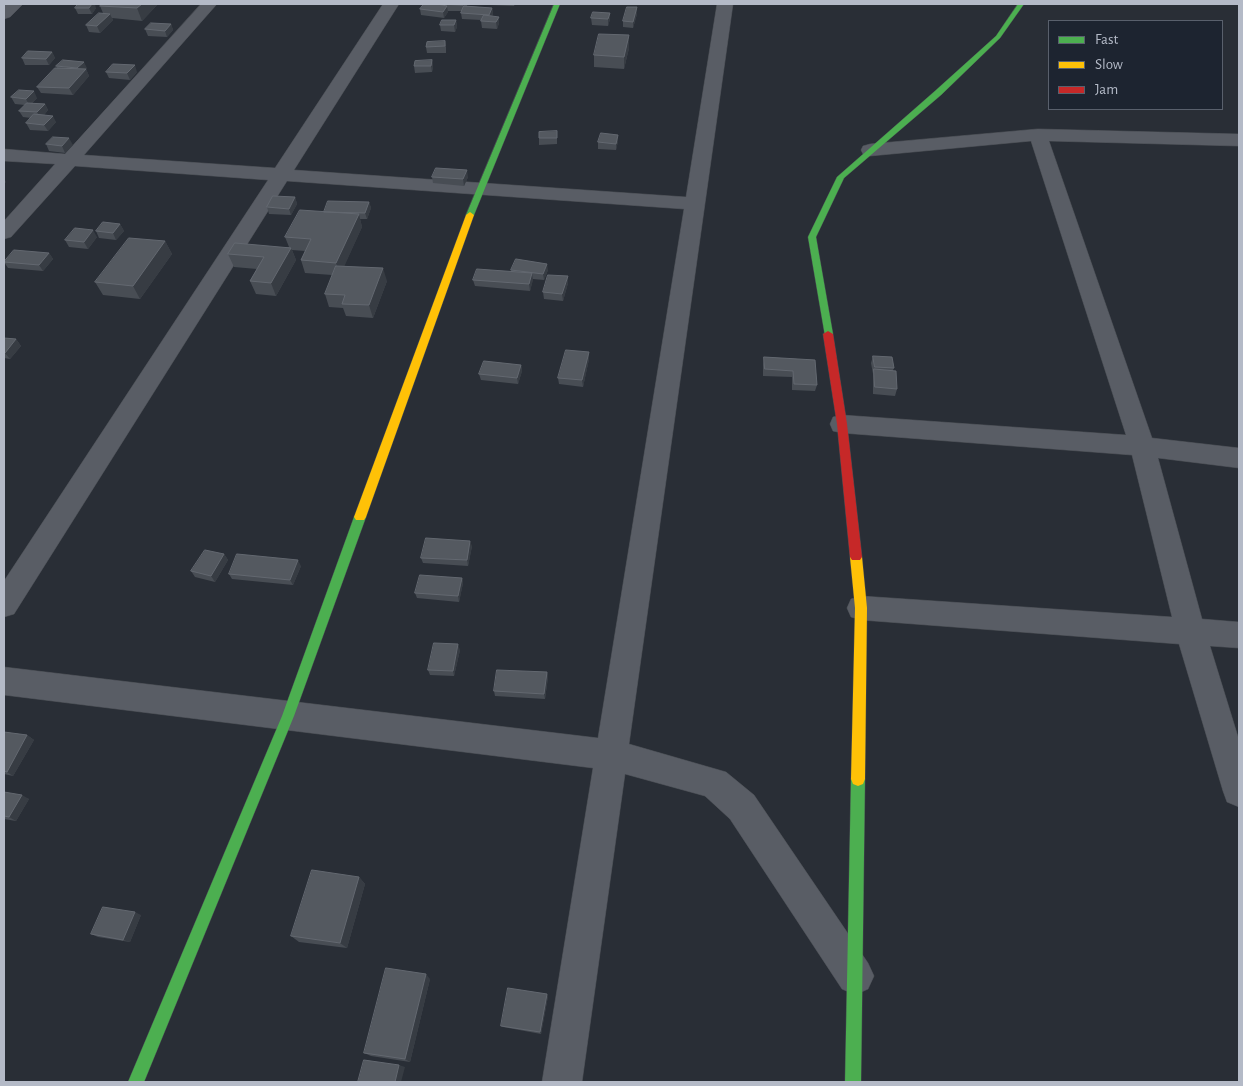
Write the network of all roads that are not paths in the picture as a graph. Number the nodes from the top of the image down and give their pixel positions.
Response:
1 (15, 4) edge
2 (209, 4) edge
3 (391, 4) edge
4 (557, 4) edge
5 (725, 4) edge
6 (1021, 4) edge
7 (4, 14) edge
8 (1038, 135) junction
9 (1239, 141) edge
10 (870, 150) junction
11 (4, 155) edge
12 (69, 159) junction
13 (281, 175) junction
14 (479, 189) junction
15 (694, 204) junction
16 (4, 233) edge
17 (842, 424) junction
18 (1142, 446) junction
19 (1239, 458) edge
20 (4, 605) edge
21 (861, 608) junction
22 (1190, 630) junction
23 (1239, 635) edge
24 (4, 681) edge
25 (288, 716) junction
26 (612, 755) junction
27 (1239, 791) edge
28 (854, 976) junction
29 (136, 1082) edge
30 (562, 1082) edge
31 (853, 1082) edge

1 - 7 street
2 - 12 street
3 - 13 street
4 - 14 street
5 - 15 street
6 - 10 street
8 - 9 street
8 - 10 street
8 - 18 street
10 - 17 street
11 - 12 street
12 - 13 street
12 - 16 street
13 - 14 street
13 - 20 street
14 - 15 street
14 - 25 street
15 - 26 street
17 - 18 street
17 - 21 street
18 - 19 street
18 - 22 street
21 - 22 street
21 - 28 street
22 - 23 street
22 - 27 street
24 - 25 street
25 - 26 street
25 - 29 street
26 - 28 street
26 - 30 street
28 - 31 street

